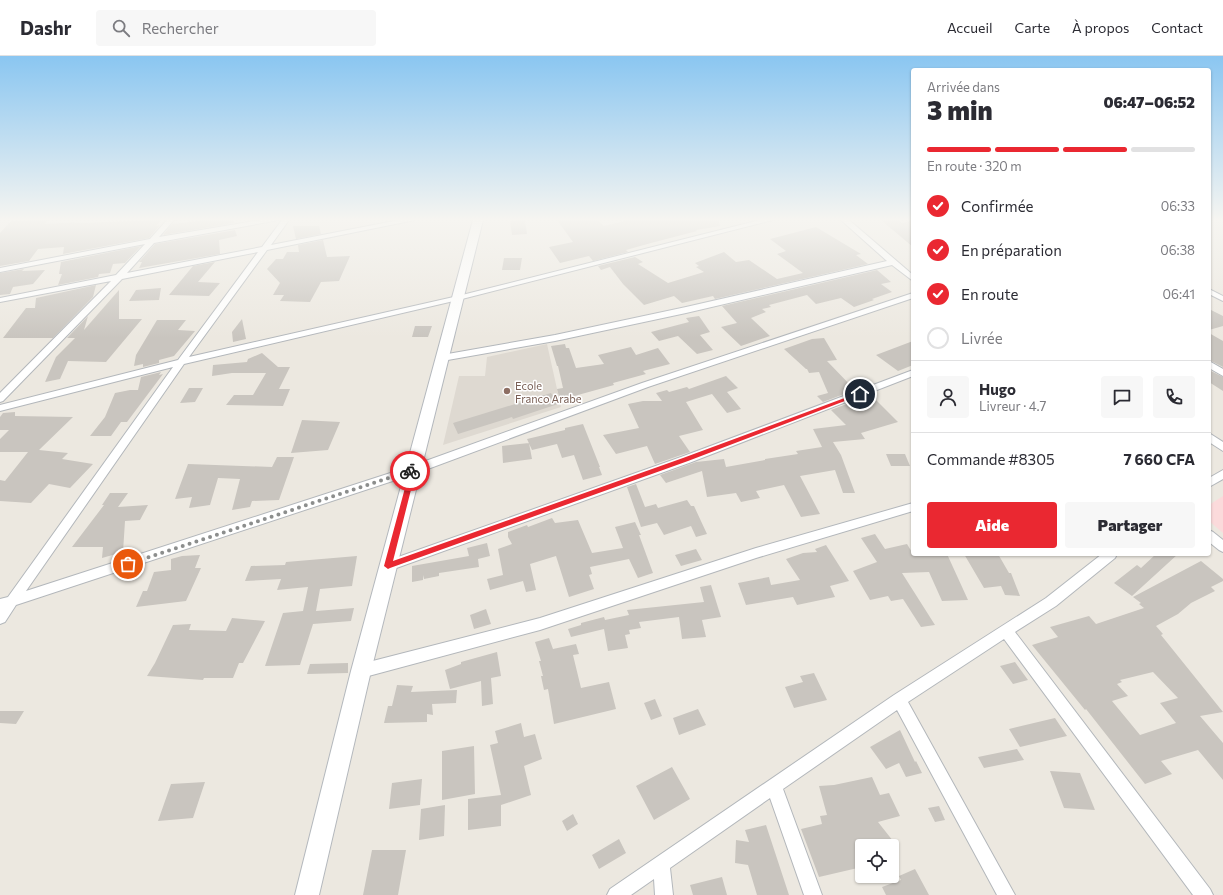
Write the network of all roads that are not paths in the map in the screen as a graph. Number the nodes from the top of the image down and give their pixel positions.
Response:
1 (56, 259) edge
2 (135, 259) edge
3 (209, 259) edge
4 (258, 259) edge
5 (468, 259) edge
6 (613, 259) edge
7 (890, 259) edge
8 (893, 262) junction
9 (0, 270) edge
10 (119, 277) junction
11 (911, 277) edge
12 (1211, 291) edge
13 (911, 296) edge
14 (458, 298) junction
15 (1223, 299) edge
16 (0, 300) edge
17 (442, 358) junction
18 (181, 362) junction
19 (1211, 365) edge
20 (1223, 373) edge
21 (911, 374) edge
22 (0, 399) edge
23 (0, 408) edge
24 (1211, 438) edge
25 (1223, 447) edge
26 (413, 470) junction
27 (1223, 474) edge
28 (1211, 482) edge
29 (911, 508) edge
30 (1211, 537) edge
31 (1223, 547) edge
32 (1109, 556) edge
33 (388, 566) junction
34 (12, 601) junction
35 (0, 605) edge
36 (0, 618) edge
37 (1006, 631) junction
38 (360, 671) junction
39 (899, 700) junction
40 (774, 787) junction
41 (661, 864) junction
42 (307, 895) edge
43 (616, 895) edge
44 (664, 895) edge
45 (813, 895) edge
46 (1006, 895) edge
47 (1204, 895) edge

1 - 9 street
2 - 10 street
3 - 10 street
4 - 18 street
5 - 14 street
6 - 14 street
7 - 8 street
8 - 11 street
8 - 17 street
10 - 16 street
10 - 22 street
12 - 15 street
13 - 26 street
14 - 17 street
14 - 18 street
17 - 26 street
18 - 23 street
18 - 34 street
19 - 20 street
21 - 33 street
24 - 25 street
26 - 33 street
26 - 34 street
27 - 28 street
29 - 38 street
30 - 31 street
32 - 37 street
33 - 38 street
34 - 35 street
34 - 36 street
37 - 39 street
37 - 47 street
38 - 42 street
39 - 40 street
39 - 46 street
40 - 41 street
40 - 45 street
41 - 43 street
41 - 44 street

